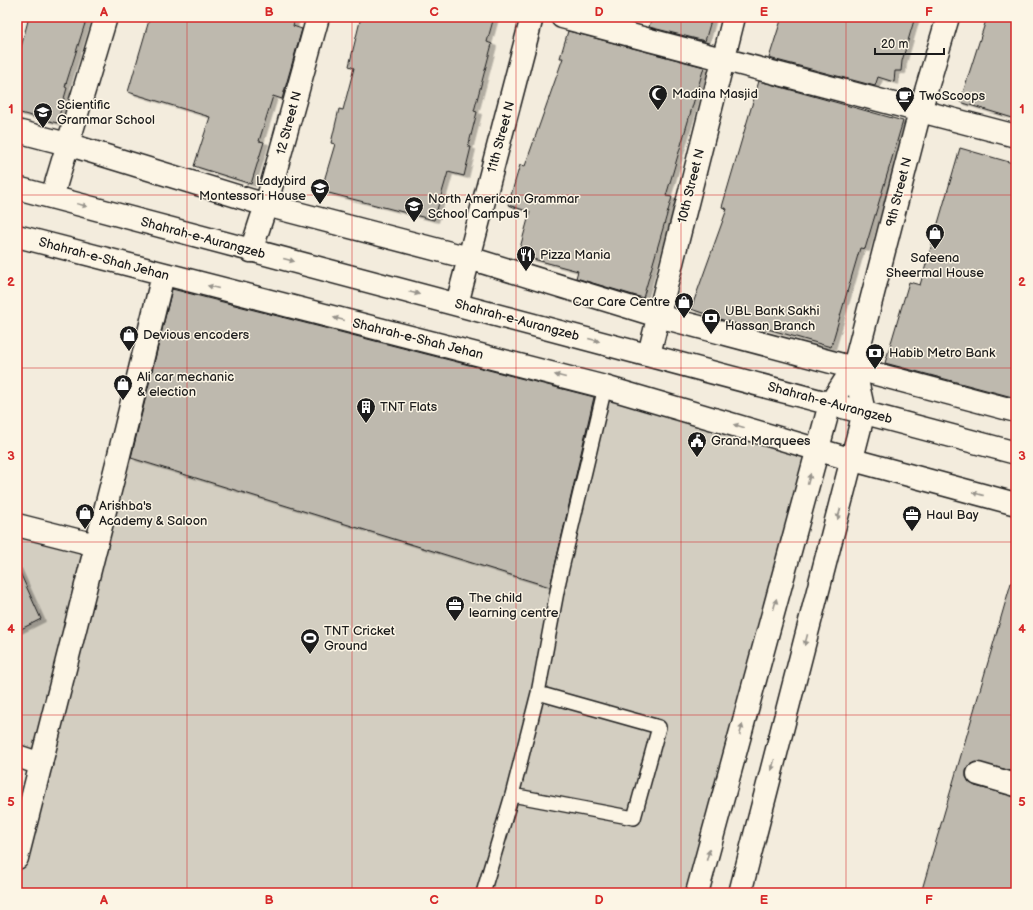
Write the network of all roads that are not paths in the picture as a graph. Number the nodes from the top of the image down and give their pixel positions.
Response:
1 (106, 17) edge
2 (318, 17) edge
3 (532, 17) edge
4 (562, 17) edge
5 (734, 17) edge
6 (948, 17) edge
7 (724, 59) junction
8 (920, 111) junction
9 (17, 131) edge
10 (1016, 136) edge
11 (67, 144) junction
12 (17, 188) edge
13 (52, 197) junction
14 (266, 205) junction
15 (17, 236) edge
16 (251, 251) junction
17 (469, 258) junction
18 (163, 275) junction
19 (457, 304) junction
20 (658, 316) junction
21 (649, 354) junction
22 (854, 367) junction
23 (605, 387) junction
24 (830, 404) junction
25 (1016, 411) edge
26 (864, 412) junction
27 (817, 449) junction
28 (1016, 453) edge
29 (853, 460) junction
30 (1016, 504) edge
31 (17, 525) edge
32 (96, 545) junction
33 (538, 693) junction
34 (17, 756) edge
35 (41, 764) junction
36 (978, 774) dead end
37 (1016, 785) edge
38 (512, 795) junction
39 (17, 858) edge
40 (483, 893) edge
41 (697, 893) edge
42 (740, 893) edge

1 - 11 street
2 - 14 street, 12 Street N
3 - 17 street, 11th Street N
4 - 7 street
5 - 7 street, 10th Street N
6 - 8 street, 9th Street N
7 - 8 street
7 - 20 street, 10th Street N
8 - 10 street
8 - 22 street, 9th Street N
9 - 11 street
11 - 13 street
11 - 14 street
12 - 13 street, Shahrah-e-Aurangzeb
13 -> 16 street, Shahrah-e-Aurangzeb
14 - 16 street, 12 Street N
14 - 17 street
15 - 18 street, Shahrah-e-Shah Jehan
16 -> 19 street, Shahrah-e-Aurangzeb
17 - 19 street, 11th Street N
17 - 20 street
23 -> 18 street, Shahrah-e-Shah Jehan
18 - 32 street
19 -> 21 street, Shahrah-e-Aurangzeb
20 - 21 street, 10th Street N
20 - 22 street
21 - 24 street, Shahrah-e-Aurangzeb
22 - 24 street
22 - 25 street
22 - 26 street
27 -> 23 street, Shahrah-e-Shah Jehan
23 - 33 lane
24 - 26 street, Shahrah-e-Aurangzeb
24 - 27 street
26 - 28 street, Shahrah-e-Aurangzeb
26 - 29 street
27 - 29 street
41 -> 27 street
30 -> 29 street
29 -> 42 street
31 - 32 street
32 - 35 street
33 - 38 lane
33 - 38 lane
34 - 35 street
35 - 39 street
36 - 37 street
38 - 40 lane

